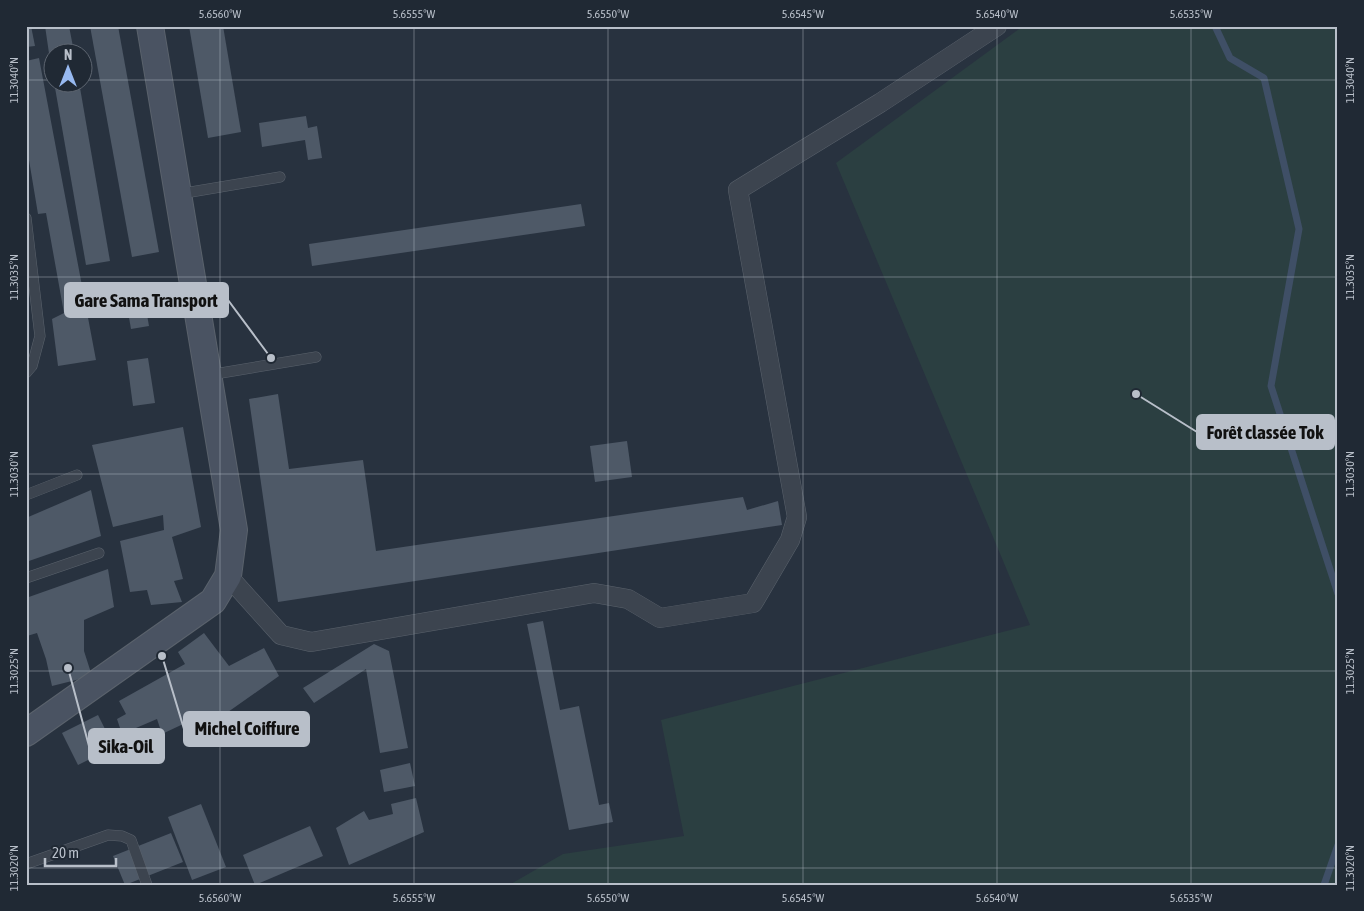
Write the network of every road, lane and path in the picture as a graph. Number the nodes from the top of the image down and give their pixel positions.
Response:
1 (150, 26) edge
2 (997, 26) edge
3 (280, 177) dead end
4 (178, 194) junction
5 (26, 218) edge
6 (28, 236) edge
7 (316, 357) dead end
8 (26, 373) edge
9 (208, 375) junction
10 (77, 475) dead end
11 (26, 495) edge
12 (99, 553) dead end
13 (228, 576) junction
14 (26, 578) edge
15 (26, 733) edge
16 (26, 864) edge
17 (147, 885) edge

1 - 4 street
2 - 13 street
3 - 4 lane
4 - 9 street
5 - 6 lane
6 - 8 lane
7 - 9 lane
9 - 13 street
10 - 11 lane
12 - 14 lane
13 - 15 street
16 - 17 lane

